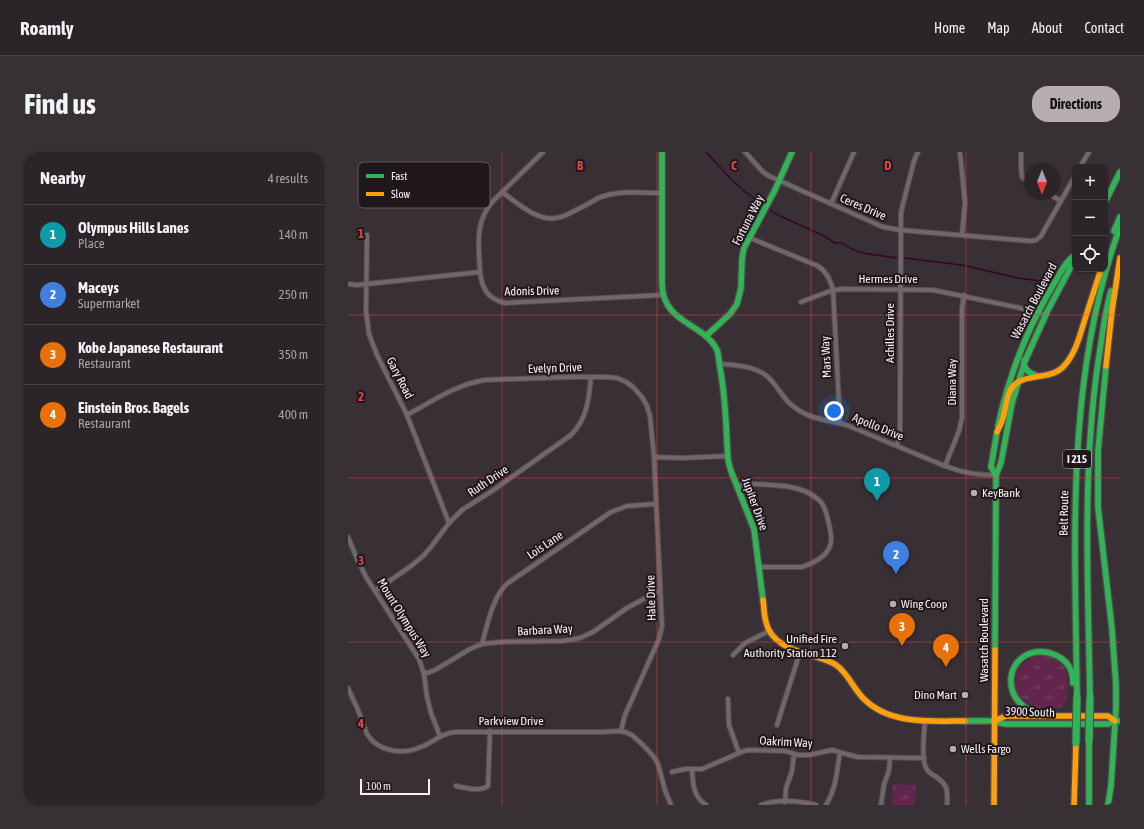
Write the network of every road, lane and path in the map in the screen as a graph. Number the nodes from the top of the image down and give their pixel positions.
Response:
1 (662, 152) edge
2 (745, 152) edge
3 (792, 152) edge
4 (854, 152) edge
5 (918, 152) edge
6 (960, 152) edge
7 (1021, 152) edge
8 (1089, 152) edge
9 (541, 153) edge
10 (1082, 164) edge
11 (1120, 172) edge
12 (1024, 178) edge
13 (779, 181) junction
14 (1072, 181) edge
15 (502, 192) junction
16 (662, 193) junction
17 (1106, 200) edge
18 (1061, 201) joint
19 (831, 204) junction
20 (490, 206) edge
21 (488, 208) edge
22 (1120, 217) edge
23 (1120, 227) edge
24 (900, 230) junction
25 (367, 235) dead end
26 (962, 235) junction
27 (750, 238) junction
28 (1108, 249) edge
29 (1120, 253) edge
30 (1120, 258) edge
31 (1072, 265) edge
32 (480, 272) junction
33 (1100, 272) edge
34 (348, 284) edge
35 (366, 284) junction
36 (900, 289) junction
37 (833, 290) junction
38 (663, 295) junction
39 (964, 296) junction
40 (801, 302) dead end
41 (1041, 314) junction
42 (706, 336) junction
43 (1024, 360) junction
44 (720, 364) junction
45 (591, 377) junction
46 (1043, 377) junction
47 (1017, 383) junction
48 (407, 415) junction
49 (840, 422) junction
50 (997, 432) junction
51 (897, 445) junction
52 (727, 456) junction
53 (654, 457) junction
54 (945, 466) junction
55 (996, 475) junction
56 (738, 486) junction
57 (656, 504) junction
58 (449, 523) junction
59 (348, 536) edge
60 (760, 567) junction
61 (660, 590) junction
62 (375, 591) junction
63 (769, 631) junction
64 (482, 644) junction
65 (800, 652) junction
66 (733, 655) dead end
67 (424, 674) junction
68 (348, 688) edge
69 (1077, 696) junction
70 (728, 699) dead end
71 (1041, 716) junction
72 (994, 721) junction
73 (1118, 721) edge
74 (925, 722) junction
75 (777, 725) dead end
76 (490, 731) junction
77 (621, 731) junction
78 (440, 736) junction
79 (739, 753) junction
80 (840, 753) junction
81 (794, 754) junction
82 (890, 758) junction
83 (924, 758) junction
84 (692, 769) junction
85 (672, 772) dead end
86 (456, 786) dead end
87 (785, 802) junction
88 (671, 805) edge
89 (706, 805) edge
90 (761, 805) edge
91 (816, 805) edge
92 (826, 805) edge
93 (881, 805) edge
94 (947, 805) edge
95 (994, 805) edge
96 (1074, 805) edge
97 (1088, 805) edge
98 (1108, 805) edge

1 - 16 main road, Jupiter Drive
2 - 13 street, Ceres Drive
3 - 13 main road, Fortuna Way
4 - 19 street
5 - 24 street, Achilles Drive
6 - 26 street
7 - 12 street
8 - 10 street
9 - 15 street, Adonis Drive
11 - 17 main road
13 - 19 street, Ceres Drive
13 - 27 main road, Fortuna Way
14 - 18 street
15 - 16 street
15 - 20 street, Adonis Drive
16 - 38 main road, Jupiter Drive
18 - 26 street, Ceres Drive
19 - 24 street, Ceres Drive
21 - 32 street, Adonis Drive
22 - 28 main road
23 - 69 main road, Belt Route / I 215
24 - 26 street, Ceres Drive
24 - 36 street, Achilles Drive
25 - 35 street, Gary Road
27 - 37 street
27 - 42 main road, Fortuna Way
29 - 97 main road, Belt Route / I 215, bridge
30 - 73 main road
31 - 41 main road, Wasatch Boulevard
32 - 35 street
32 - 38 street, Adonis Drive
33 - 46 main road
34 - 35 street
35 - 48 street, Gary Road
36 - 37 street, Hermes Drive
36 - 39 street, Hermes Drive
36 - 51 street, Achilles Drive
37 - 40 street, Hermes Drive
37 - 49 street, Mars Way
38 - 42 main road, Jupiter Drive
39 - 41 street, Hermes Drive
39 - 54 street, Diana Way
41 - 43 main road, Wasatch Boulevard
41 - 50 main road, Wasatch Boulevard
42 - 44 main road, Jupiter Drive
43 - 46 main road
43 - 47 main road, Wasatch Boulevard
44 - 49 street, Apollo Drive
44 - 52 main road, Jupiter Drive
45 - 48 street, Evelyn Drive
45 - 53 street, Evelyn Drive
45 - 58 street, Ruth Drive
46 - 47 main road
47 - 50 main road
47 - 55 main road, Wasatch Boulevard
48 - 58 street, Gary Road
49 - 51 street, Apollo Drive
50 - 55 main road, Wasatch Boulevard
51 - 54 street, Apollo Drive
52 - 53 street
52 - 56 main road, Jupiter Drive
53 - 57 street, Hale Drive
54 - 55 street, Apollo Drive
55 - 72 main road, Wasatch Boulevard
56 - 60 main road, Jupiter Drive
56 - 60 street
57 - 61 street, Hale Drive
57 - 64 street, Lois Lane
58 - 62 street, Ruth Drive
59 - 62 street, Mount Olympus Way
60 - 63 main road, Jupiter Drive
61 - 64 street, Barbara Way
61 - 77 street, Hale Drive
62 - 67 street, Mount Olympus Way
63 - 65 main road
63 - 66 street
64 - 67 street, Barbara Way
65 - 74 main road
65 - 75 street
67 - 78 street, Mount Olympus Way
68 - 78 street, Parkview Drive
69 - 71 main road
69 - 96 main road, Belt Route / I 215, bridge
70 - 79 street
71 - 72 main road, 3900 South
71 - 73 main road, 3900 South
72 - 73 main road, 3900 South
72 - 74 main road
72 - 95 main road, Wasatch Boulevard
73 - 98 main road
74 - 83 street
76 - 77 street, Parkview Drive
76 - 78 street, Parkview Drive
76 - 86 street
77 - 88 street
79 - 81 street, Oakrim Way
79 - 84 street, Oakrim Way
80 - 81 street, Oakrim Way
80 - 82 street, Oakrim Way
80 - 92 street
81 - 87 street
82 - 83 street, Oakrim Way
82 - 93 street
83 - 94 street
84 - 85 street, Oakrim Way
84 - 89 street
87 - 90 street
87 - 91 street

